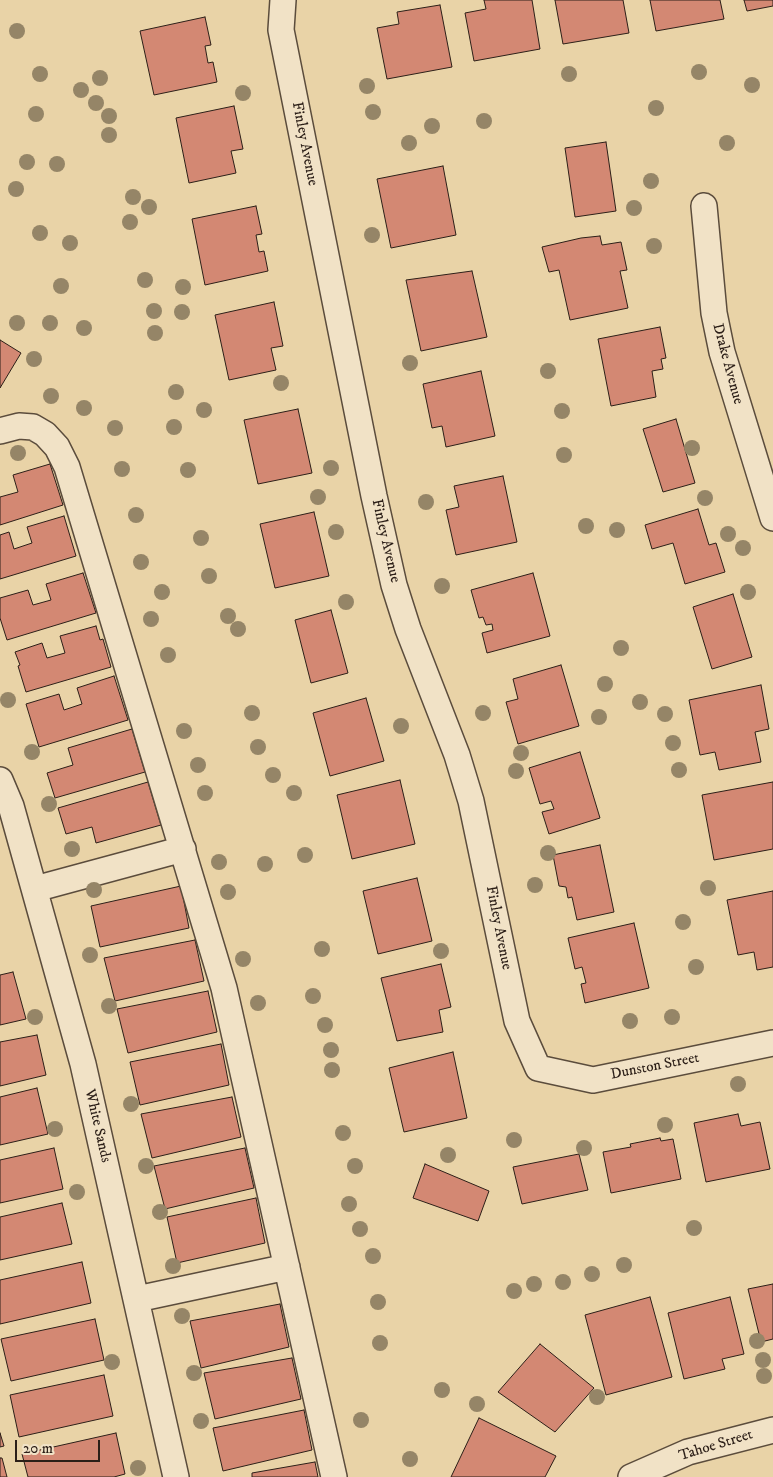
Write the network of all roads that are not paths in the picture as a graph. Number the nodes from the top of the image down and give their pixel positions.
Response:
1 (283, 0) edge
2 (704, 206) dead end
3 (0, 431) edge
4 (773, 518) edge
5 (0, 780) edge
6 (183, 849) junction
7 (35, 889) junction
8 (773, 1043) edge
9 (538, 1068) joint
10 (287, 1267) junction
11 (137, 1299) junction
12 (773, 1430) edge
13 (176, 1477) edge
14 (334, 1477) edge
15 (631, 1477) edge

1 - 9 street, Finley Avenue
2 - 4 street, Drake Avenue
3 - 6 street
5 - 7 street, White Sands
6 - 7 street
6 - 10 street
7 - 11 street, White Sands
8 - 9 street, Dunston Street
10 - 11 street
10 - 14 street
11 - 13 street, White Sands
12 - 15 street, Tahoe Street

